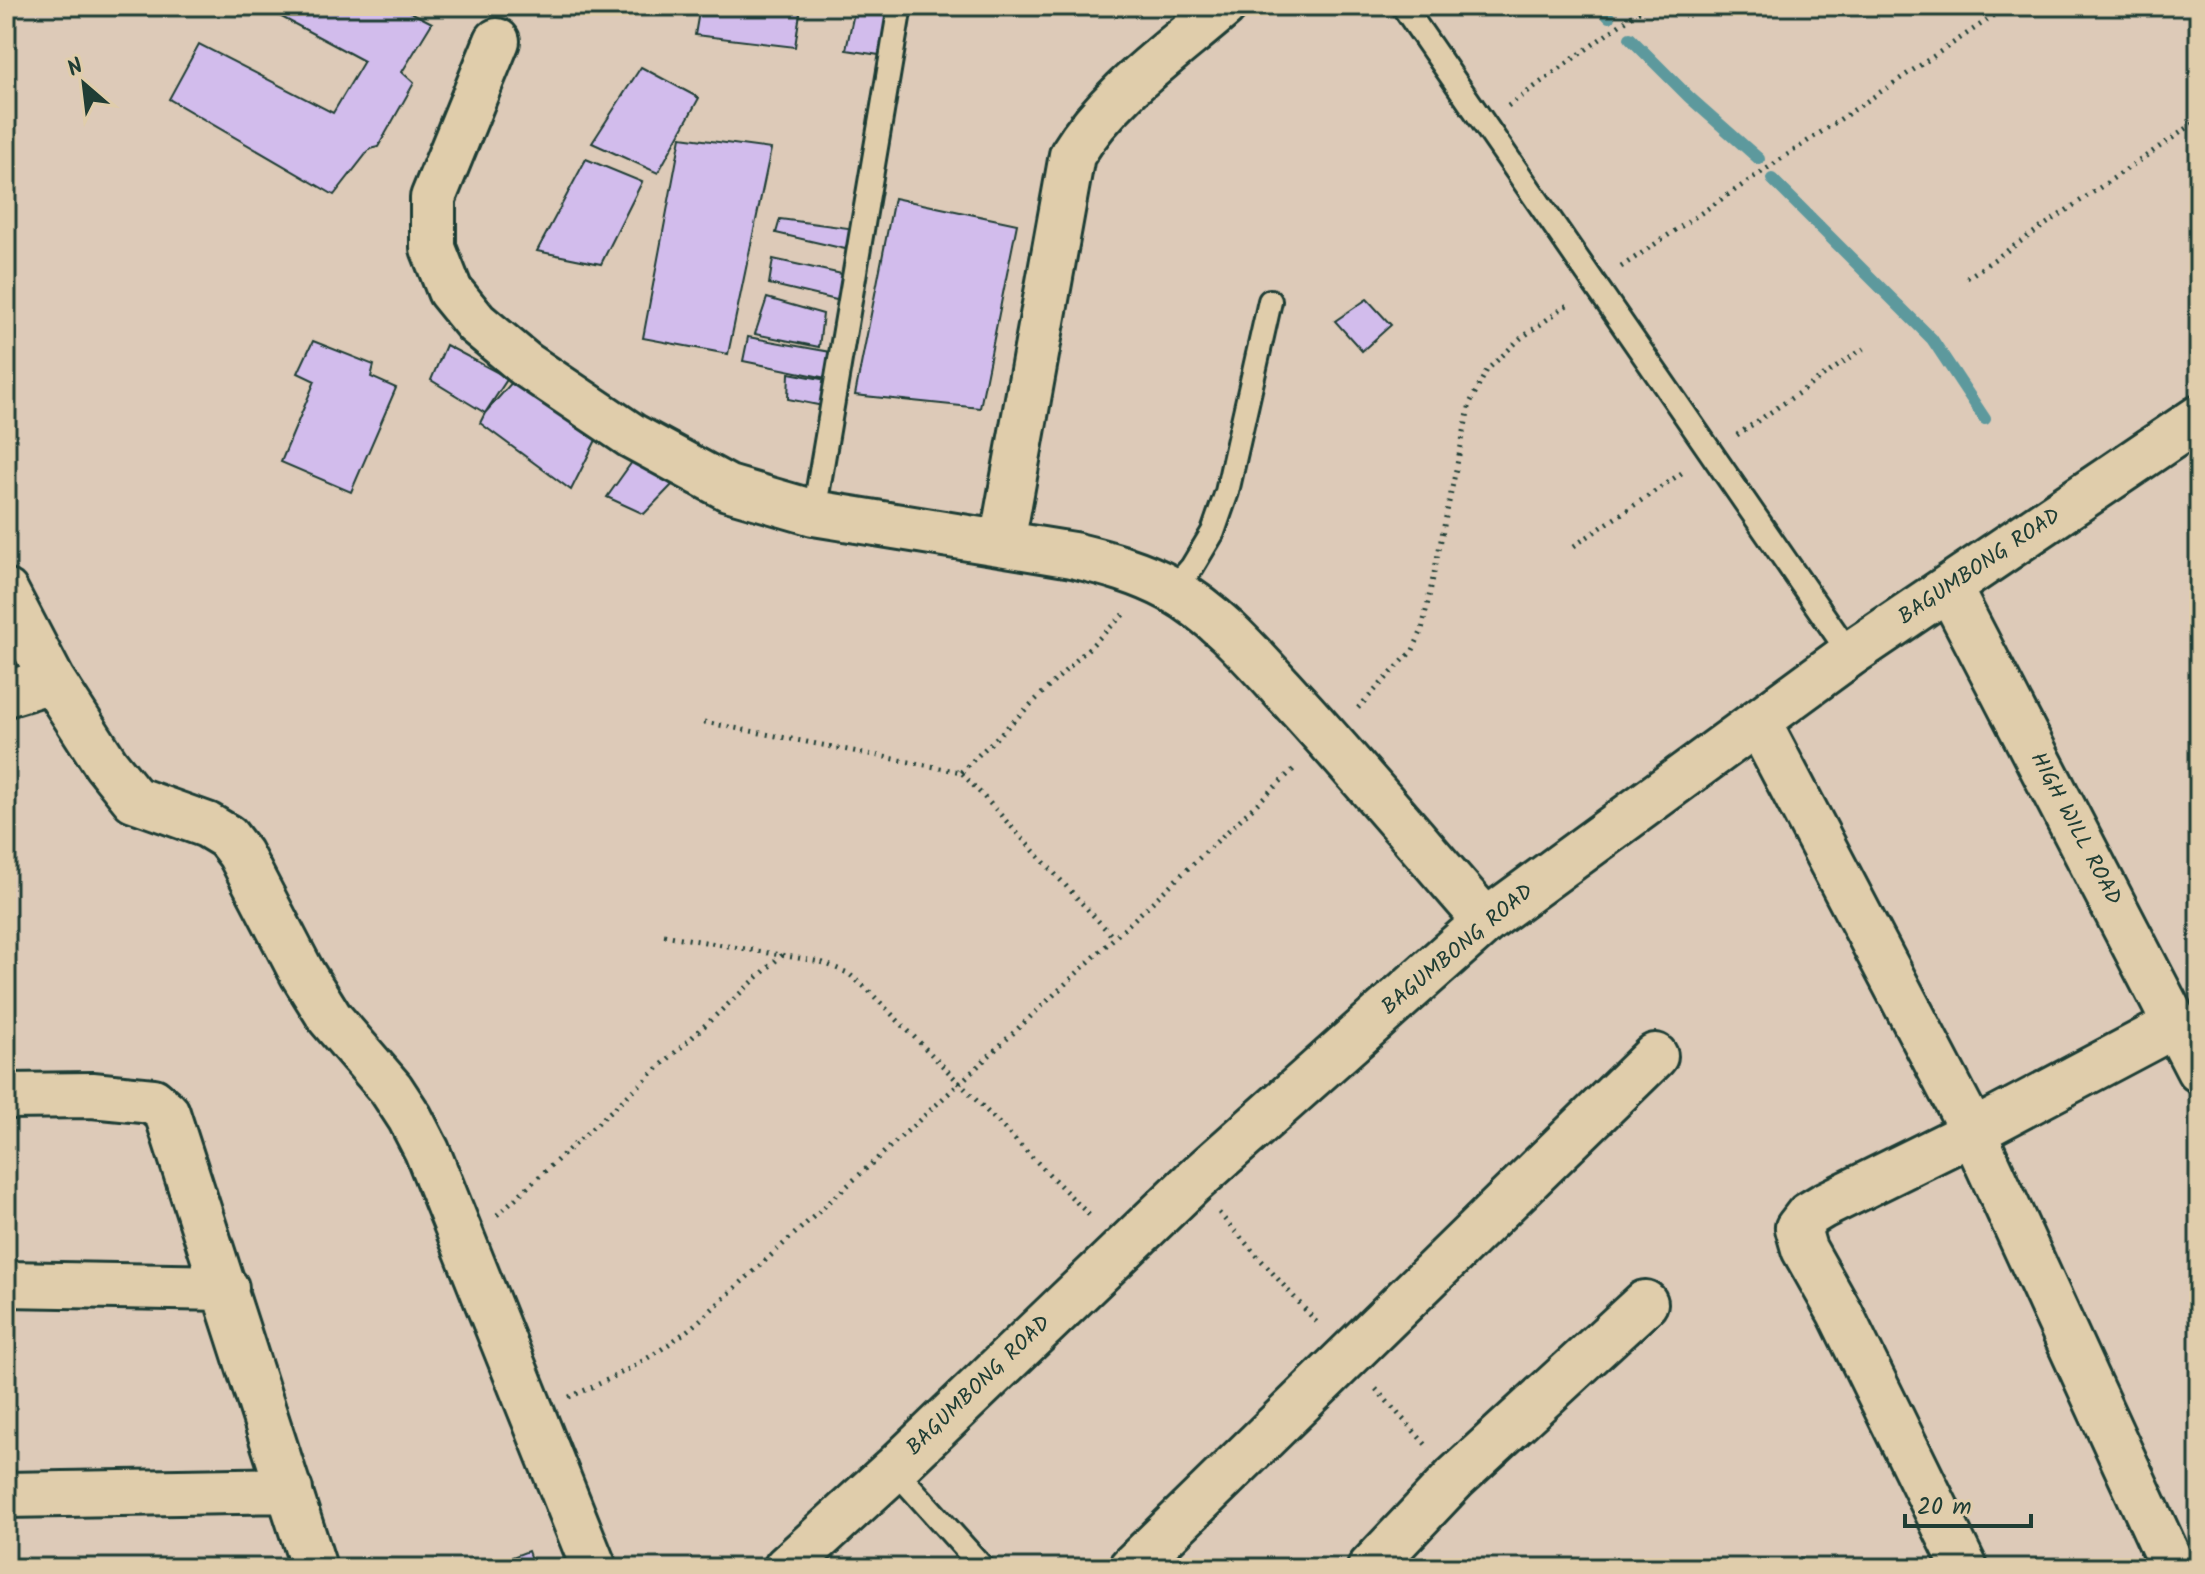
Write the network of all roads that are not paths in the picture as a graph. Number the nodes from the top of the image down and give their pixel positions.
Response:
1 (900, 6) edge
2 (1224, 6) edge
3 (1403, 6) edge
4 (497, 41) dead end
5 (1270, 301) dead end
6 (2199, 418) edge
7 (814, 513) junction
8 (1002, 543) junction
9 (1164, 586) junction
10 (1949, 588) junction
11 (6, 592) edge
12 (1850, 654) junction
13 (52, 680) junction
14 (6, 694) edge
15 (1758, 722) junction
16 (1486, 921) junction
17 (2177, 1024) junction
18 (1655, 1056) dead end
19 (2199, 1070) edge
20 (6, 1096) edge
21 (1973, 1132) junction
22 (6, 1284) edge
23 (226, 1288) junction
24 (1645, 1303) dead end
25 (894, 1469) junction
26 (290, 1490) junction
27 (6, 1495) edge
28 (2163, 1565) edge
29 (314, 1568) edge
30 (594, 1568) edge
31 (786, 1568) edge
32 (983, 1568) edge
33 (1131, 1568) edge
34 (1370, 1568) edge
35 (1965, 1568) edge

1 - 7 lane
2 - 8 street
3 - 12 lane
4 - 7 street
5 - 9 lane
6 - 10 street, BAGUMBONG ROAD
7 - 8 street
8 - 9 street
9 - 16 street
10 - 12 street, BAGUMBONG ROAD
10 - 17 street, HIGH WILL ROAD
11 - 13 street
12 - 15 street, BAGUMBONG ROAD
13 - 14 street
13 - 30 street
15 - 16 street, BAGUMBONG ROAD
15 - 21 street
16 - 25 street, BAGUMBONG ROAD
17 - 19 street, HIGH WILL ROAD
17 - 21 street
18 - 33 street
20 - 23 street
21 - 28 street
21 - 35 street
22 - 23 street
23 - 26 street
24 - 34 street
25 - 31 street, BAGUMBONG ROAD
25 - 32 lane
26 - 27 street
26 - 29 street

